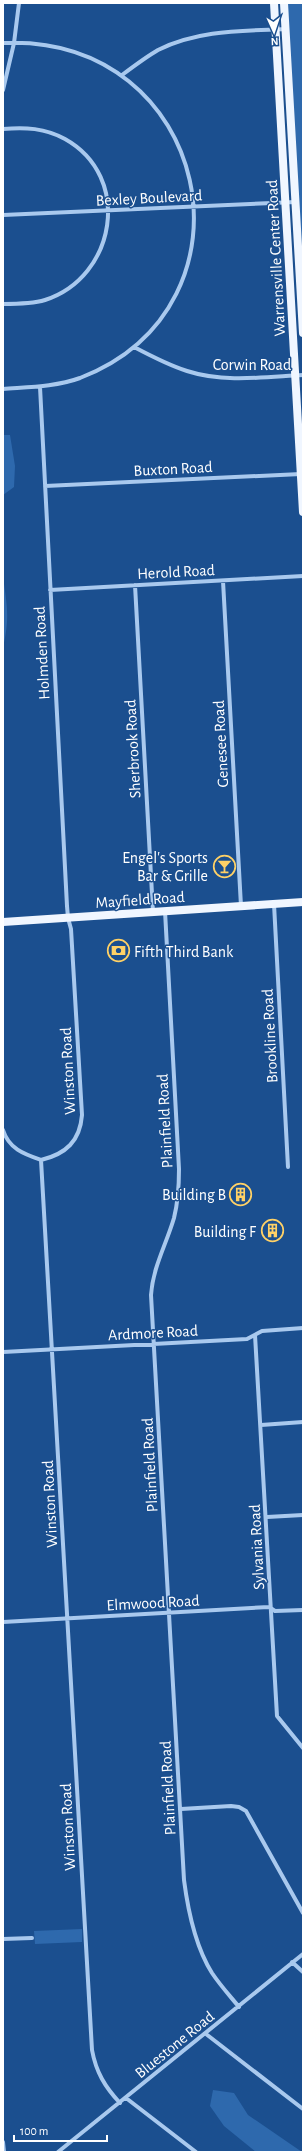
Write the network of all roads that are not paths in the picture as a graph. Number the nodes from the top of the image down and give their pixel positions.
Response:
1 (19, 3) edge
2 (274, 3) edge
3 (284, 3) edge
4 (286, 29) junction
5 (276, 30) junction
6 (3, 43) edge
7 (14, 43) junction
8 (122, 75) junction
9 (3, 90) edge
10 (3, 128) edge
11 (285, 202) junction
12 (296, 202) junction
13 (193, 207) junction
14 (108, 211) junction
15 (3, 216) edge
16 (3, 304) edge
17 (303, 333) edge
18 (134, 347) junction
19 (299, 376) edge
20 (40, 387) junction
21 (3, 389) edge
22 (302, 474) edge
23 (45, 486) junction
24 (303, 512) edge
25 (303, 576) edge
26 (223, 581) junction
27 (135, 585) junction
28 (50, 590) junction
29 (303, 902) edge
30 (274, 904) junction
31 (241, 906) junction
32 (165, 911) junction
33 (153, 912) junction
34 (68, 918) junction
35 (3, 922) edge
36 (3, 1130) edge
37 (41, 1160) junction
38 (288, 1167) dead end
39 (303, 1328) edge
40 (255, 1335) junction
41 (154, 1345) junction
42 (52, 1350) junction
43 (3, 1352) edge
44 (303, 1422) edge
45 (261, 1425) junction
46 (303, 1515) edge
47 (267, 1517) junction
48 (272, 1609) junction
49 (303, 1610) edge
50 (169, 1613) junction
51 (68, 1619) junction
52 (3, 1622) edge
53 (303, 1748) edge
54 (181, 1809) junction
55 (303, 1913) edge
56 (32, 1938) dead end
57 (3, 1939) edge
58 (303, 1954) edge
59 (292, 1962) junction
60 (303, 1972) edge
61 (239, 2007) junction
62 (206, 2034) junction
63 (126, 2098) junction
64 (120, 2103) junction
65 (303, 2109) edge
66 (3, 2142) edge
67 (4, 2152) edge
68 (58, 2152) edge
69 (196, 2152) edge

1 - 7 street
2 - 5 main road, Warrensville Center Road
3 - 4 main road, Warrensville Center Road
4 - 5 street
4 - 12 main road, Warrensville Center Road
5 - 8 street
5 - 11 main road, Warrensville Center Road
6 - 7 street
7 - 8 street
7 - 9 street
8 - 13 street
10 - 14 street
11 - 12 street, Bexley Boulevard
11 - 13 street, Bexley Boulevard
11 - 19 main road, Warrensville Center Road
12 - 17 main road, Warrensville Center Road
13 - 14 street, Bexley Boulevard
13 - 18 street
14 - 15 street, Bexley Boulevard
14 - 16 street
18 - 19 street, Corwin Road
18 - 20 street
19 - 22 main road, Warrensville Center Road
20 - 21 street
20 - 23 street, Holmden Road
22 - 23 street, Buxton Road
22 - 24 main road, Warrensville Center Road
23 - 28 street, Holmden Road
25 - 26 street, Herold Road
26 - 27 street, Herold Road
26 - 31 street, Genesee Road
27 - 28 street, Herold Road
27 - 33 street, Sherbrook Road
28 - 34 street, Holmden Road
29 - 30 main road, Mayfield Road
30 - 31 main road, Mayfield Road
30 - 38 street, Brookline Road
31 - 32 main road, Mayfield Road
32 - 33 main road, Mayfield Road
32 - 41 street, Plainfield Road
33 - 34 main road, Mayfield Road
34 - 35 main road, Mayfield Road
34 - 37 street, Winston Road
36 - 37 street
37 - 42 street, Winston Road
39 - 40 street, Ardmore Road
40 - 41 street, Ardmore Road
40 - 45 street, Sylvania Road
41 - 42 street, Ardmore Road
41 - 50 street, Plainfield Road
42 - 43 street, Ardmore Road
42 - 51 street, Winston Road
44 - 45 street
45 - 47 street, Sylvania Road
46 - 47 street
47 - 48 street, Sylvania Road
48 - 49 street, Elmwood Road
48 - 50 street, Elmwood Road
48 - 53 street, Sylvania Road
50 - 51 street, Elmwood Road
50 - 54 street, Plainfield Road
51 - 52 street, Elmwood Road
51 - 64 street, Winston Road
54 - 55 street
54 - 61 street, Plainfield Road
56 - 57 street
58 - 59 street, Bluestone Road
59 - 60 street
59 - 61 street, Bluestone Road
61 - 62 street, Bluestone Road
62 - 63 street, Bluestone Road
62 - 65 street
63 - 64 street, Bluestone Road
63 - 69 street
64 - 68 street, Bluestone Road
66 - 67 street

